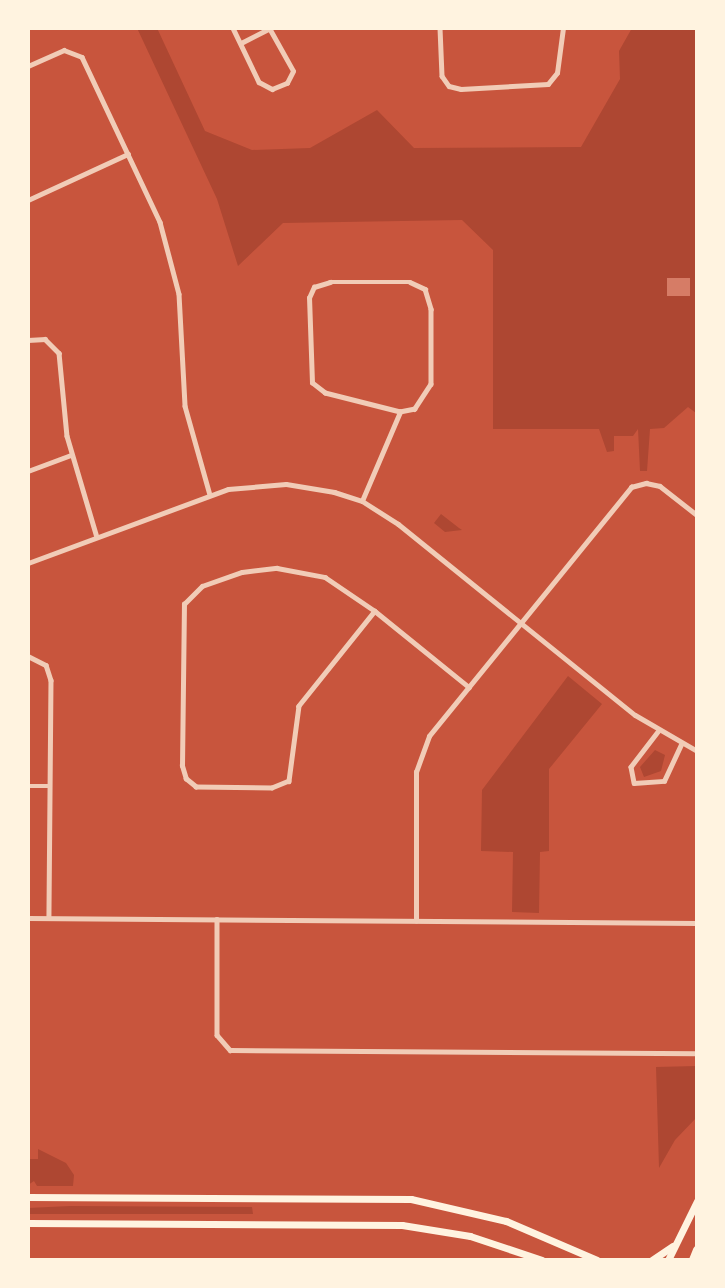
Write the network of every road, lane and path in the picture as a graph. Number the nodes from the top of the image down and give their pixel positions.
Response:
1 (233, 28) edge
2 (270, 28) edge
3 (440, 28) edge
4 (563, 28) edge
5 (241, 43) junction
6 (28, 66) edge
7 (128, 154) junction
8 (28, 200) edge
9 (28, 340) edge
10 (400, 412) junction
11 (71, 455) junction
12 (28, 471) edge
13 (210, 495) junction
14 (362, 501) junction
15 (697, 515) edge
16 (97, 537) junction
17 (28, 563) edge
18 (375, 611) junction
19 (522, 622) junction
20 (28, 656) edge
21 (469, 687) junction
22 (658, 732) junction
23 (681, 745) junction
24 (697, 751) edge
25 (28, 786) edge
26 (50, 786) junction
27 (28, 918) edge
28 (49, 918) junction
29 (217, 919) junction
30 (416, 921) junction
31 (697, 923) edge
32 (697, 1053) edge
33 (28, 1197) edge
34 (697, 1201) edge
35 (28, 1223) edge
36 (674, 1246) junction
37 (697, 1250) edge
38 (542, 1260) edge
39 (597, 1260) edge
40 (652, 1260) edge
41 (668, 1260) edge
42 (693, 1260) edge

1 - 5 street
2 - 5 street
2 - 5 street
3 - 4 street
6 - 7 street
7 - 8 street
7 - 13 street
9 - 11 street
10 - 10 street
10 - 14 street
11 - 12 street
11 - 16 street
13 - 14 street
13 - 16 street
14 - 19 street
15 - 19 street
16 - 17 street
18 - 18 street
18 - 21 street
19 - 21 street
19 - 22 street
20 - 26 street
21 - 30 street
22 - 23 street
22 - 23 street
23 - 24 street
25 - 26 street
26 - 28 street
27 - 28 street
28 - 29 street
29 - 30 street
29 - 32 street
30 - 31 street
33 - 39 main road
34 - 36 main road
35 - 38 main road
36 - 40 main road
36 - 41 main road
37 - 42 highway

